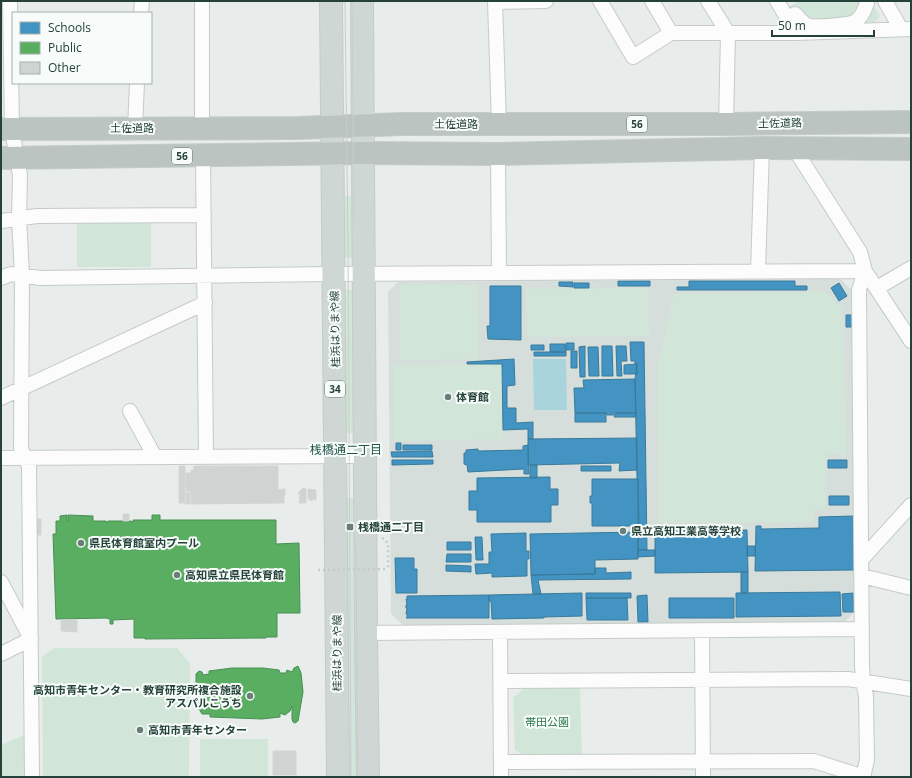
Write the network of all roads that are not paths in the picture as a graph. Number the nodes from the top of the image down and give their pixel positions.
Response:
1 (10, 1) edge
2 (142, 1) edge
3 (202, 1) edge
4 (331, 1) edge
5 (362, 1) edge
6 (495, 1) edge
7 (546, 1) edge
8 (600, 1) edge
9 (652, 1) edge
10 (708, 1) edge
11 (777, 1) edge
12 (867, 1) edge
13 (885, 1) edge
14 (141, 12) edge
15 (796, 14) dead end
16 (8, 24) edge
17 (906, 29) edge
18 (671, 33) junction
19 (728, 33) junction
20 (796, 33) junction
21 (8, 71) edge
22 (137, 84) edge
23 (911, 122) edge
24 (499, 124) junction
25 (726, 124) junction
26 (362, 126) junction
27 (135, 128) junction
28 (332, 128) junction
29 (6, 129) edge
30 (202, 129) junction
31 (762, 148) junction
32 (794, 148) junction
33 (911, 149) edge
34 (363, 153) junction
35 (333, 154) junction
36 (498, 154) junction
37 (203, 156) junction
38 (9, 158) edge
39 (204, 215) junction
40 (19, 218) junction
41 (1, 220) edge
42 (911, 268) edge
43 (758, 271) junction
44 (865, 271) junction
45 (499, 273) junction
46 (22, 274) junction
47 (334, 274) junction
48 (364, 274) junction
49 (204, 276) junction
50 (1, 278) edge
51 (877, 288) junction
52 (205, 303) junction
53 (911, 341) edge
54 (22, 388) junction
55 (1, 398) edge
56 (130, 411) dead end
57 (336, 456) junction
58 (365, 456) junction
59 (156, 457) junction
60 (206, 457) junction
61 (1, 458) edge
62 (26, 459) junction
63 (911, 505) edge
64 (861, 560) junction
65 (862, 576) junction
66 (1, 582) edge
67 (911, 588) edge
68 (862, 629) junction
69 (702, 630) junction
70 (500, 632) junction
71 (366, 633) junction
72 (31, 639) junction
73 (1, 654) edge
74 (703, 680) junction
75 (501, 681) junction
76 (863, 682) junction
77 (911, 689) edge
78 (501, 762) junction
79 (703, 762) junction
80 (32, 777) edge
81 (338, 777) edge
82 (368, 777) edge
83 (501, 777) edge
84 (703, 777) edge
85 (863, 777) edge

1 - 16 street
2 - 14 street
3 - 30 street
4 - 28 main road, 桂浜はりまや線 / 34
5 - 26 main road
6 - 7 street
6 - 24 street
8 - 18 street
9 - 18 street
10 - 19 street
11 - 20 street
12 - 15 street
13 - 17 street
16 - 21 street
17 - 20 street
18 - 19 street
19 - 20 street
19 - 25 street
21 - 29 street
22 - 27 street
23 - 25 highway, 土佐道路 / 56
24 - 25 highway, 土佐道路 / 56
24 - 26 highway, 土佐道路 / 56
26 - 28 highway, 土佐道路 / 56
26 - 34 main road
27 - 29 highway, 土佐道路 / 56
27 - 30 highway, 土佐道路 / 56
28 - 30 highway, 土佐道路 / 56
28 - 35 main road, 桂浜はりまや線 / 34
29 - 38 street
31 - 32 highway, 56
31 - 36 highway, 56
31 - 43 street
32 - 33 highway, 56
32 - 44 street
34 - 35 highway, 56
34 - 36 highway, 56
34 - 48 main road
35 - 37 highway, 56
35 - 47 main road, 桂浜はりまや線 / 34
36 - 45 street
37 - 38 highway, 56
37 - 39 street
38 - 40 street
39 - 40 street
39 - 49 street
40 - 41 street
40 - 46 street
42 - 51 street
43 - 44 street
43 - 45 street
44 - 51 street
44 - 64 street
45 - 48 street
46 - 49 street
46 - 50 street
46 - 54 street
47 - 48 street
47 - 49 street
47 - 57 main road, 桂浜はりまや線 / 34
48 - 58 main road
49 - 52 street
51 - 53 street
52 - 54 street
52 - 60 street
54 - 55 street
54 - 62 street
56 - 59 street
57 - 58 street
57 - 60 street
57 - 81 main road, 桂浜はりまや線 / 34
58 - 71 main road
59 - 60 street
59 - 62 street
61 - 62 street
62 - 72 street
63 - 64 street
64 - 65 street
65 - 67 street
65 - 68 street
66 - 72 street
68 - 69 street
68 - 76 street
69 - 70 street
69 - 74 street
70 - 71 street
70 - 75 street
71 - 82 main road
72 - 73 street
72 - 80 street
74 - 75 street
74 - 76 street
74 - 79 street
75 - 78 street
76 - 77 street
76 - 85 street
78 - 79 street
78 - 83 street
79 - 84 street
79 - 85 street

